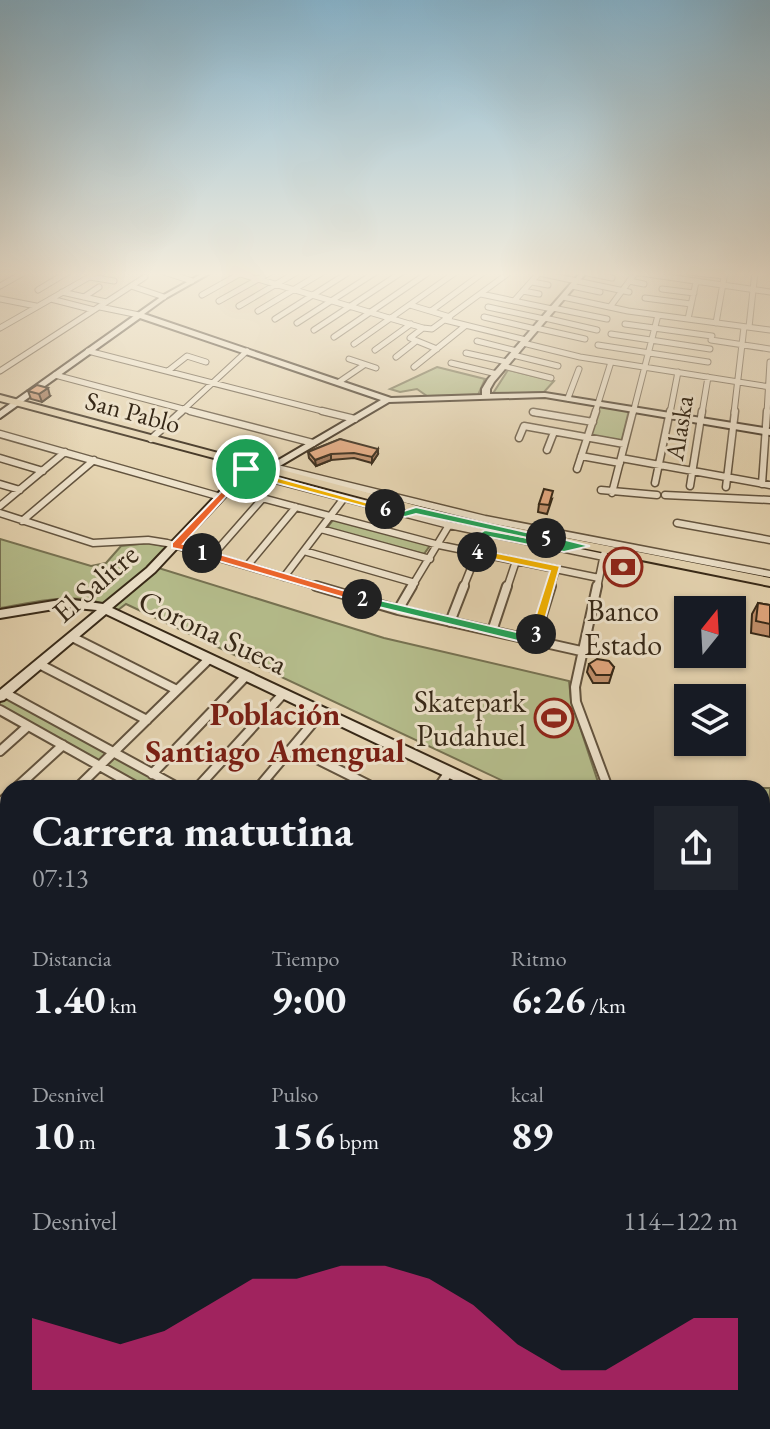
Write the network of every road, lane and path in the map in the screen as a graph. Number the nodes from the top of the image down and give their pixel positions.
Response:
1 (712, 338) edge
2 (50, 339) edge
3 (105, 339) edge
4 (210, 339) edge
5 (362, 339) edge
6 (391, 339) edge
7 (450, 339) edge
8 (488, 339) edge
9 (527, 339) edge
10 (642, 339) edge
11 (715, 339) edge
12 (744, 339) edge
13 (413, 340) joint
14 (651, 340) junction
15 (477, 341) dead end
16 (558, 343) dead end
17 (354, 344) dead end
18 (742, 344) junction
19 (598, 345) dead end
20 (574, 346) dead end
21 (437, 349) junction
22 (710, 349) junction
23 (770, 349) edge
24 (375, 350) dead end
25 (552, 350) junction
26 (88, 351) junction
27 (247, 351) junction
28 (466, 353) dead end
29 (515, 353) junction
30 (648, 353) junction
31 (568, 354) junction
32 (396, 357) dead end
33 (349, 359) dead end
34 (206, 362) dead end
35 (611, 362) junction
36 (708, 362) junction
37 (770, 362) edge
38 (451, 363) dead end
39 (364, 365) junction
40 (558, 366) dead end
41 (414, 367) dead end
42 (644, 367) junction
43 (376, 368) dead end
44 (579, 369) dead end
45 (0, 371) edge
46 (168, 371) junction
47 (678, 372) junction
48 (497, 374) junction
49 (55, 375) junction
50 (707, 377) junction
51 (551, 378) dead end
52 (738, 381) junction
53 (339, 382) junction
54 (213, 383) junction
55 (769, 386) edge
56 (0, 398) edge
57 (486, 398) junction
58 (568, 398) junction
59 (388, 399) junction
60 (17, 403) junction
61 (598, 403) junction
62 (184, 409) junction
63 (633, 409) junction
64 (533, 412) dead end
65 (0, 415) edge
66 (669, 415) junction
67 (355, 419) junction
68 (701, 420) junction
69 (593, 422) junction
70 (733, 426) junction
71 (768, 431) edge
72 (554, 432) junction
73 (0, 434) edge
74 (519, 438) dead end
75 (587, 438) junction
76 (151, 439) junction
77 (313, 443) junction
78 (624, 444) junction
79 (547, 450) dead end
80 (65, 452) junction
81 (581, 456) junction
82 (0, 458) edge
83 (94, 460) junction
84 (620, 461) junction
85 (658, 465) junction
86 (273, 467) junction
87 (248, 468) junction
88 (577, 469) dead end
89 (43, 471) junction
90 (693, 471) junction
91 (727, 477) junction
92 (655, 483) dead end
93 (0, 484) edge
94 (762, 484) junction
95 (770, 485) edge
96 (690, 486) dead end
97 (726, 487) dead end
98 (20, 490) junction
99 (601, 490) dead end
100 (329, 491) junction
101 (224, 493) junction
102 (612, 493) junction
103 (263, 498) junction
104 (344, 498) junction
105 (770, 500) edge
106 (0, 506) edge
107 (296, 507) junction
108 (410, 512) junction
109 (0, 513) edge
110 (331, 516) junction
111 (22, 521) junction
112 (677, 523) dead end
113 (449, 525) junction
114 (321, 529) junction
115 (485, 533) junction
116 (770, 540) edge
117 (175, 545) junction
118 (439, 545) junction
119 (585, 546) junction
120 (564, 549) junction
121 (304, 551) junction
122 (477, 553) junction
123 (605, 553) junction
124 (212, 556) junction
125 (430, 559) junction
126 (516, 561) junction
127 (247, 566) junction
128 (556, 569) junction
129 (770, 574) edge
130 (284, 577) junction
131 (599, 578) junction
132 (770, 582) edge
133 (415, 583) junction
134 (105, 609) junction
135 (398, 610) junction
136 (0, 614) edge
137 (450, 622) junction
138 (492, 631) junction
139 (72, 637) junction
140 (534, 641) junction
141 (581, 651) junction
142 (209, 659) junction
143 (39, 664) junction
144 (246, 676) junction
145 (177, 690) junction
146 (283, 694) junction
147 (3, 695) edge
148 (0, 710) edge
149 (322, 712) junction
150 (147, 720) junction
151 (28, 726) junction
152 (63, 745) junction
153 (293, 747) junction
154 (0, 751) edge
155 (114, 752) junction
156 (100, 766) junction
157 (449, 772) junction
158 (152, 774) junction
159 (25, 780) edge
160 (85, 780) edge
161 (125, 780) edge
162 (164, 780) edge
163 (204, 780) edge
164 (265, 780) edge
165 (359, 780) edge
166 (444, 780) edge
167 (466, 780) edge
168 (605, 780) edge

1 - 22 street, Alaska
2 - 45 street
3 - 26 street
4 - 27 street
5 - 17 street
6 - 24 street
7 - 21 street
8 - 29 street
9 - 29 street
10 - 14 street
11 - 18 street
12 - 18 street
13 - 21 street
13 - 32 street
14 - 22 street
14 - 30 street
15 - 29 street
16 - 25 street
18 - 23 street
18 - 52 street
19 - 30 street
20 - 31 street
21 - 41 street
22 - 36 street, Alaska
25 - 29 street
25 - 31 street
26 - 46 street
26 - 49 street
27 - 53 street
27 - 54 street
28 - 29 street
29 - 40 street
29 - 48 street
29 - 51 street
30 - 36 street
30 - 42 street
31 - 35 street
33 - 39 street
34 - 46 street
35 - 42 street
35 - 61 street
36 - 50 street, Alaska
37 - 55 street
38 - 48 street
39 - 43 street
39 - 53 street
42 - 47 street
42 - 63 street
44 - 58 street
46 - 54 street
47 - 50 street
47 - 66 street
48 - 57 street
49 - 60 street
49 - 62 street
50 - 52 street
50 - 68 street, Alaska
52 - 55 street
52 - 70 street
53 - 59 street
54 - 62 street
54 - 67 street
55 - 71 street
56 - 60 main road, San Pablo
57 - 58 street
57 - 59 street
58 - 61 street
59 - 67 street
60 - 65 street
60 - 76 main road, San Pablo
61 - 63 street
61 - 69 street
62 - 76 street
62 - 77 street
63 - 66 street
63 - 78 street
64 - 69 street
66 - 68 street
66 - 85 street
67 - 77 street
68 - 70 street
68 - 90 street, Alaska
69 - 75 street
70 - 71 street
70 - 91 street
71 - 94 street
72 - 74 street
72 - 75 street
72 - 79 street
73 - 80 street
75 - 78 street
75 - 81 street
76 - 87 main road, San Pablo
77 - 86 street
78 - 84 street
80 - 83 street
80 - 89 street
81 - 84 street
81 - 88 street
82 - 89 street
83 - 101 street
83 - 111 street
84 - 85 street
84 - 102 street
85 - 90 street
85 - 92 street
86 - 87 main road
86 - 129 street
87 - 100 main road, San Pablo
87 - 101 street, El Salitre
89 - 98 street
90 - 91 street
90 - 96 street, Alaska
91 - 94 street
91 - 97 street
93 - 98 street
94 - 95 street
98 - 106 street
99 - 102 street
100 - 104 street, San Pablo
100 - 108 main road, San Pablo
101 - 103 street
101 - 117 street, El Salitre
102 - 105 street
103 - 107 street
103 - 124 street
104 - 108 street, San Pablo
104 - 110 street
107 - 110 street
107 - 127 street
108 - 113 street, San Pablo
108 - 119 main road, San Pablo
109 - 111 street
110 - 114 street
110 - 118 street
111 - 117 street
112 - 116 street
113 - 115 street, San Pablo
113 - 118 street
114 - 121 street
114 - 125 street
115 - 120 street, San Pablo
115 - 122 street
117 - 124 street
117 - 134 street, El Salitre
118 - 122 street
118 - 125 street
119 - 120 main road
119 - 123 main road, San Pablo
120 - 123 street, San Pablo
121 - 130 street
121 - 133 street
122 - 126 street
122 - 137 street
123 - 131 street
123 - 132 main road, San Pablo
124 - 127 street
125 - 133 street
126 - 128 street
126 - 138 street
127 - 130 street
128 - 131 street
128 - 140 street
130 - 135 street
131 - 141 street
133 - 135 street
134 - 136 street, Corona Sueca
134 - 139 street, El Salitre
134 - 142 street, Corona Sueca
135 - 137 street
137 - 138 street
138 - 140 street
139 - 143 street, El Salitre
139 - 145 street
140 - 141 street
141 - 168 street
142 - 144 street, Corona Sueca
142 - 145 street
143 - 147 street, El Salitre
143 - 150 street
144 - 146 street, Corona Sueca
144 - 158 street
145 - 150 street
146 - 149 street, Corona Sueca
146 - 163 street
147 - 155 street
148 - 151 street
149 - 153 street
149 - 157 street, Corona Sueca
150 - 155 street
151 - 152 street
151 - 154 street
152 - 156 street
152 - 159 street
153 - 164 street
153 - 165 street
155 - 156 street
155 - 158 street
156 - 160 street
156 - 161 street
157 - 166 street
157 - 167 street, Corona Sueca
158 - 162 street

